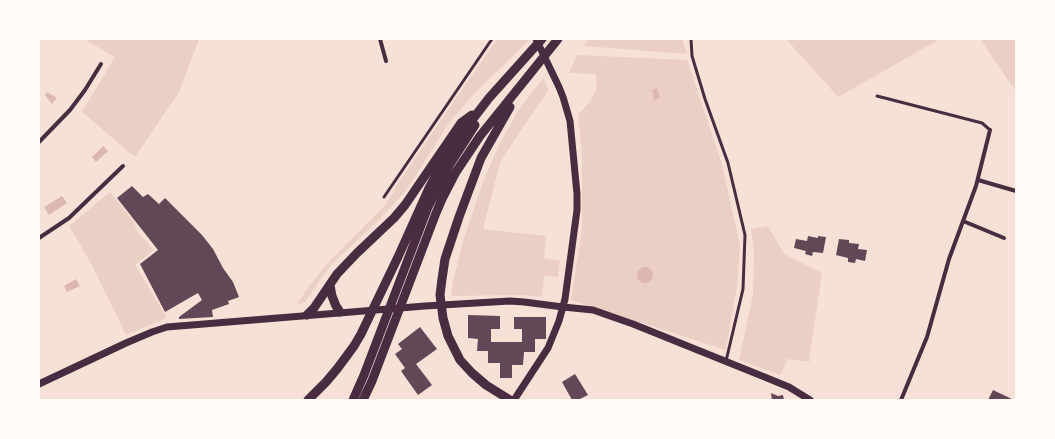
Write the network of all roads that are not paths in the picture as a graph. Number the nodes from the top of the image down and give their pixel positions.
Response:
1 (380, 39) edge
2 (492, 39) edge
3 (536, 39) edge
4 (542, 39) edge
5 (558, 39) edge
6 (690, 39) edge
7 (386, 60) dead end
8 (101, 64) dead end
9 (531, 73) junction
10 (878, 96) dead end
11 (489, 98) junction
12 (480, 110) junction
13 (990, 130) joint
14 (39, 142) edge
15 (124, 166) dead end
16 (978, 180) junction
17 (1016, 191) edge
18 (384, 197) dead end
19 (963, 221) junction
20 (39, 238) edge
21 (1004, 238) dead end
22 (330, 285) junction
23 (563, 307) junction
24 (340, 312) junction
25 (307, 315) junction
26 (726, 362) junction
27 (39, 384) edge
28 (506, 398) edge
29 (308, 400) edge
30 (353, 400) edge
31 (363, 400) edge
32 (514, 400) edge
33 (810, 400) edge
34 (901, 400) edge

1 - 7 street
2 - 18 lane
3 - 23 street
4 - 11 highway
5 - 9 highway
6 - 26 lane
8 - 14 street
9 - 28 highway
9 - 31 highway
10 - 13 lane
11 - 12 highway
11 - 30 highway
12 - 22 highway
12 - 29 highway
13 - 16 street
15 - 20 street
16 - 17 street
16 - 19 street
19 - 21 street
19 - 34 street
22 - 24 highway
22 - 25 highway
23 - 24 street
23 - 26 street
23 - 32 street
24 - 25 street
25 - 27 street
26 - 33 street

